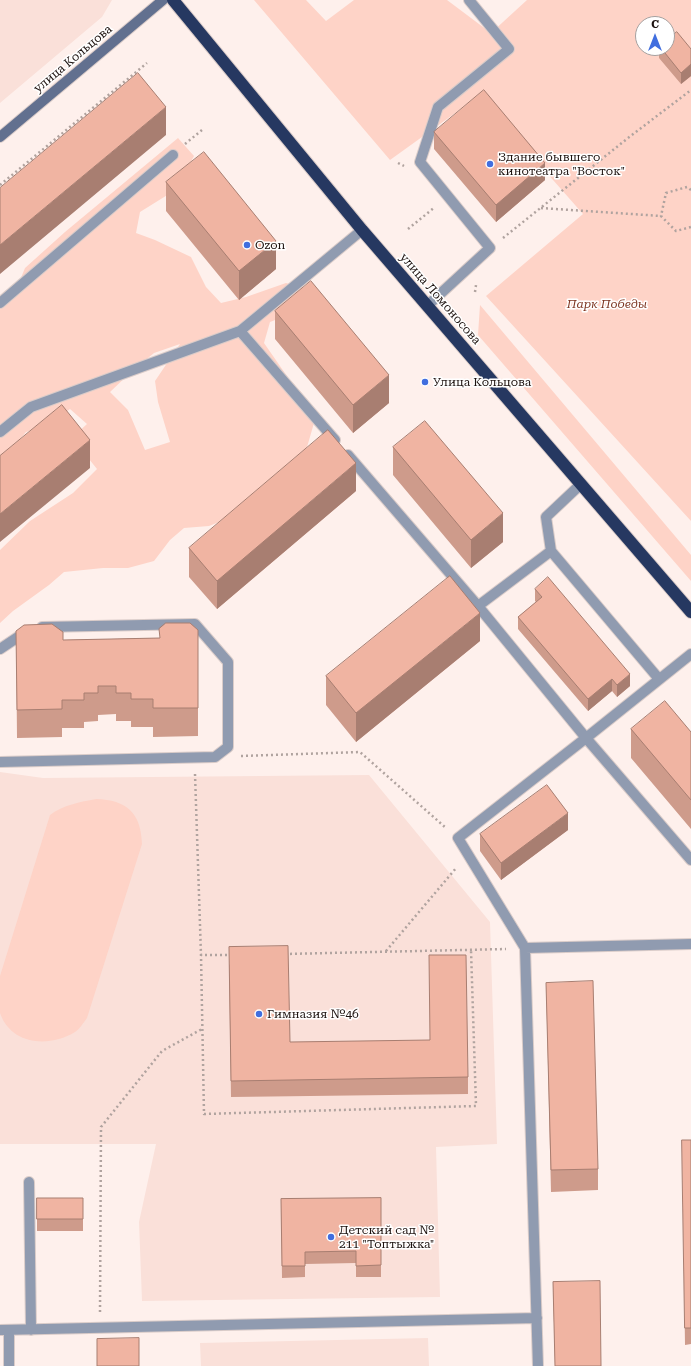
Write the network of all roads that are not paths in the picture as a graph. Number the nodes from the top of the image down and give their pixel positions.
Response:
1 (163, 0) edge
2 (173, 0) edge
3 (469, 0) edge
4 (0, 137) edge
5 (173, 155) road end
6 (362, 230) junction
7 (0, 303) edge
8 (427, 306) junction
9 (240, 331) junction
10 (0, 432) edge
11 (581, 484) junction
12 (551, 551) junction
13 (478, 606) junction
14 (691, 612) edge
15 (0, 649) edge
16 (691, 654) edge
17 (659, 679) junction
18 (586, 738) junction
19 (0, 762) edge
20 (691, 860) edge
21 (691, 944) edge
22 (525, 948) junction
23 (29, 1182) dead end
24 (537, 1318) junction
25 (4, 1330) edge
26 (31, 1330) junction
27 (9, 1366) edge
28 (538, 1366) edge

1 - 4 main road, улица Кольцова
2 - 6 highway, улица Ломоносова
3 - 8 lane
5 - 7 lane
6 - 8 highway, улица Ломоносова
6 - 9 lane
8 - 11 highway, улица Ломоносова
9 - 10 lane
9 - 13 lane
11 - 12 lane
11 - 14 highway, улица Ломоносова
12 - 13 lane
12 - 17 lane
13 - 18 lane
15 - 19 lane
16 - 17 lane
17 - 18 lane
18 - 20 lane
18 - 22 lane
21 - 22 lane
22 - 24 lane
23 - 26 lane
24 - 26 lane
24 - 28 lane
25 - 26 lane
25 - 27 lane

